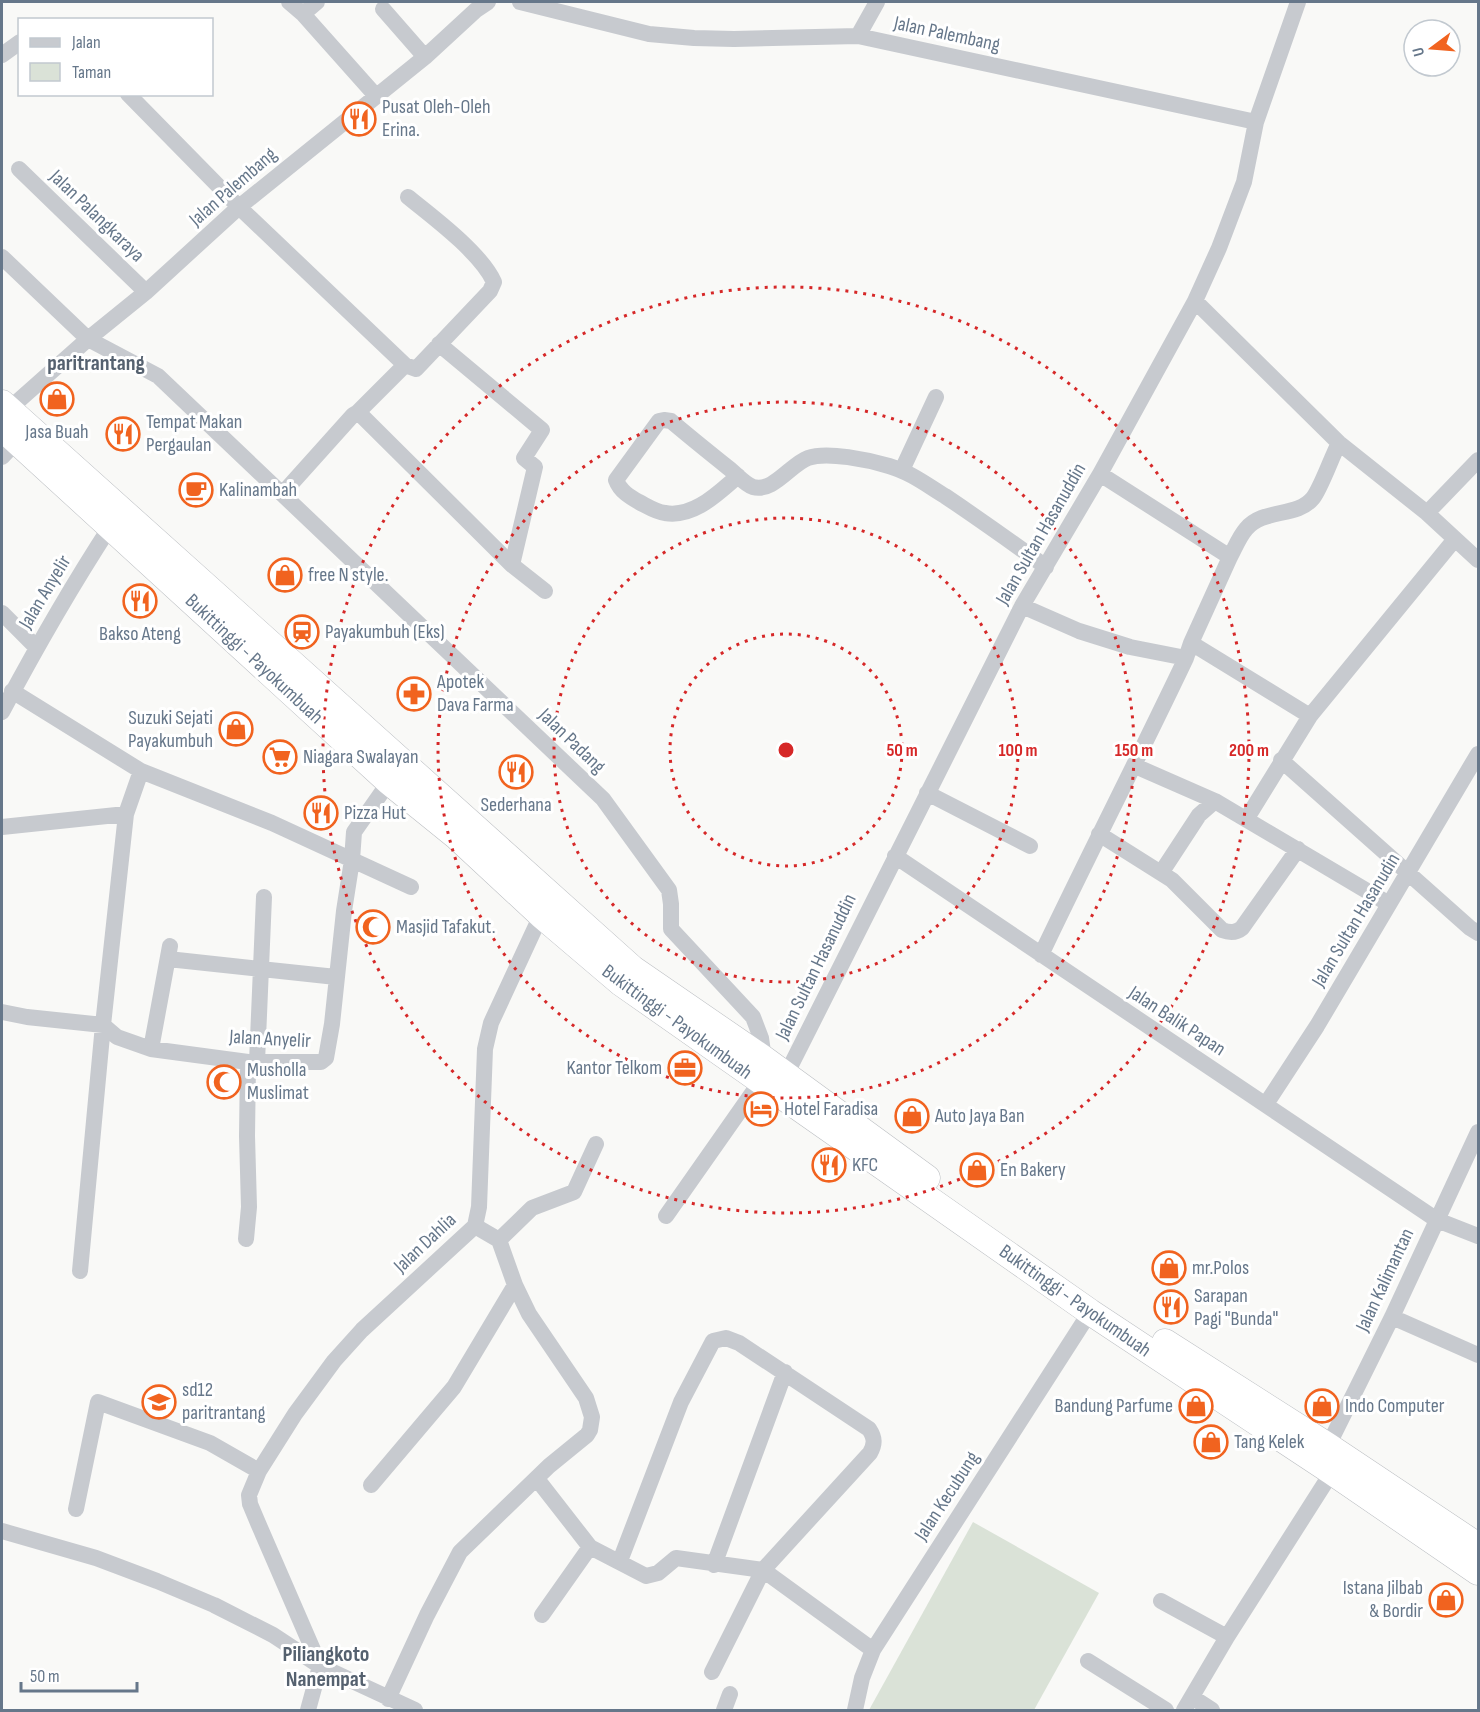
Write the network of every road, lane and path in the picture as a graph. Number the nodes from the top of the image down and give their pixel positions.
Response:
1 (289, 2) edge
2 (317, 2) edge
3 (488, 2) edge
4 (519, 2) edge
5 (878, 2) edge
6 (1298, 2) edge
7 (383, 9) dead end
8 (303, 14) junction
9 (858, 36) junction
10 (425, 57) junction
11 (130, 96) edge
12 (376, 96) junction
13 (1256, 122) junction
14 (19, 169) dead end
15 (408, 197) dead end
16 (239, 207) junction
17 (2, 257) edge
18 (146, 292) junction
19 (1195, 301) junction
20 (88, 339) junction
21 (439, 344) junction
22 (405, 365) junction
23 (936, 397) dead end
24 (358, 412) junction
25 (6, 428) edge
26 (1339, 443) junction
27 (1479, 460) edge
28 (902, 471) junction
29 (1100, 474) junction
30 (738, 476) junction
31 (283, 493) junction
32 (1427, 513) junction
33 (110, 527) junction
34 (1455, 539) junction
35 (1230, 557) junction
36 (162, 559) junction
37 (1479, 560) edge
38 (512, 565) junction
39 (1046, 567) junction
40 (545, 591) dead end
41 (1022, 606) junction
42 (2, 613) edge
43 (36, 647) junction
44 (1189, 650) junction
45 (12, 691) junction
46 (2, 712) edge
47 (1310, 716) junction
48 (1479, 754) edge
49 (1281, 759) junction
50 (1135, 766) junction
51 (141, 771) junction
52 (389, 782) junction
53 (927, 793) junction
54 (1215, 801) junction
55 (126, 814) junction
56 (1246, 818) junction
57 (2, 827) edge
58 (1099, 834) junction
59 (1030, 846) dead end
60 (1298, 849) junction
61 (895, 856) junction
62 (352, 860) junction
63 (1161, 873) junction
64 (1408, 874) junction
65 (411, 887) dead end
66 (264, 897) dead end
67 (1389, 904) junction
68 (542, 915) junction
69 (1479, 933) edge
70 (1041, 956) junction
71 (260, 968) junction
72 (336, 977) junction
73 (2, 1012) edge
74 (103, 1025) junction
75 (151, 1049) junction
76 (253, 1062) junction
77 (762, 1071) junction
78 (786, 1075) junction
79 (1266, 1104) junction
80 (1478, 1132) edge
81 (596, 1144) dead end
82 (666, 1216) dead end
83 (1437, 1220) junction
84 (475, 1226) junction
85 (1479, 1236) edge
86 (246, 1239) dead end
87 (499, 1240) junction
88 (80, 1271) dead end
89 (515, 1285) junction
90 (1090, 1312) junction
91 (1392, 1317) junction
92 (1479, 1355) edge
93 (784, 1372) junction
94 (1198, 1374) junction
95 (1328, 1446) junction
96 (259, 1471) junction
97 (1332, 1472) junction
98 (537, 1479) junction
99 (371, 1485) dead end
100 (76, 1509) dead end
101 (2, 1531) edge
102 (1479, 1546) edge
103 (590, 1547) junction
104 (620, 1561) junction
105 (714, 1564) junction
106 (763, 1570) junction
107 (1479, 1572) edge
108 (1161, 1601) dead end
109 (542, 1615) dead end
110 (1227, 1637) junction
111 (873, 1650) junction
112 (1089, 1661) dead end
113 (320, 1666) junction
114 (712, 1672) dead end
115 (730, 1694) dead end
116 (388, 1699) junction
117 (1188, 1704) edge
118 (308, 1710) edge
119 (415, 1710) edge
120 (724, 1710) edge
121 (855, 1710) edge
122 (1166, 1710) edge
123 (1212, 1710) edge

1 - 8 street
2 - 8 street
3 - 10 street, Jalan Palembang
4 - 9 street, Jalan Palembang
5 - 9 street
6 - 13 street, Jalan Sultan Hasanuddin
7 - 10 street
8 - 12 street
9 - 13 street, Jalan Palembang
10 - 12 street, Jalan Palembang
11 - 16 street
12 - 16 street, Jalan Palembang
13 - 19 street, Jalan Sultan Hasanuddin
14 - 18 street, Jalan Palangkaraya
15 - 21 street
16 - 18 street, Jalan Palembang
16 - 22 street
17 - 20 street, Jalan Padang
18 - 20 street, Jalan Palembang
19 - 26 street
19 - 29 street, Jalan Sultan Hasanuddin
20 - 25 street, Jalan Palembang
20 - 31 street, Jalan Padang
21 - 22 street
21 - 38 street
22 - 24 street
23 - 28 street
24 - 31 street
24 - 38 street
25 - 33 highway, Bukittinggi - Payokumbuah
25 - 36 highway, Bukittinggi - Payokumbuah
26 - 32 street
26 - 35 street
27 - 32 street
28 - 30 street
28 - 39 street
29 - 35 street
29 - 39 street, Jalan Sultan Hasanuddin
30 - 30 street
31 - 77 street, Jalan Padang
32 - 34 street
33 - 36 highway, Bukittinggi - Payokumbuah
33 - 43 street, Jalan Anyelir
34 - 37 street
34 - 47 street
35 - 44 street
36 - 52 highway, Bukittinggi - Payokumbuah
36 - 77 highway, Bukittinggi - Payokumbuah
38 - 40 street
39 - 41 street, Jalan Sultan Hasanuddin
41 - 44 street
41 - 53 street, Jalan Sultan Hasanuddin
42 - 43 street
43 - 45 street, Jalan Anyelir
44 - 47 street
44 - 50 street
45 - 46 street, Jalan Anyelir
45 - 51 street
47 - 49 street
48 - 64 street, Jalan Sultan Hasanudin
49 - 56 street
49 - 64 street
50 - 54 street
50 - 58 street
51 - 55 street
51 - 62 street
52 - 62 street, Jalan Anyelir
52 - 68 highway, Bukittinggi - Payokumbuah
53 - 59 street
53 - 61 street, Jalan Sultan Hasanuddin
54 - 56 street
54 - 63 street
55 - 57 street
55 - 74 street
56 - 60 street
58 - 63 street
58 - 70 street
60 - 63 street
60 - 67 street
61 - 70 street, Jalan Balik Papan
61 - 78 street, Jalan Sultan Hasanuddin
62 - 65 street
62 - 72 street, Jalan Anyelir
64 - 67 street, Jalan Sultan Hasanudin
64 - 69 street
66 - 71 street
67 - 79 street, Jalan Sultan Hasanudin
68 - 77 highway, Bukittinggi - Payokumbuah
68 - 84 street, Jalan Dahlia
70 - 79 street, Jalan Balik Papan
71 - 72 street
71 - 75 street
71 - 76 street
72 - 76 street, Jalan Anyelir
73 - 74 street, Jalan Anyelir
74 - 75 street, Jalan Anyelir
74 - 88 street
75 - 76 street, Jalan Anyelir
76 - 86 street
77 - 78 highway, Bukittinggi - Payokumbuah
77 - 82 street
77 - 90 highway, Bukittinggi - Payokumbuah
78 - 94 highway, Bukittinggi - Payokumbuah
79 - 83 street, Jalan Balik Papan
80 - 83 street, Jalan Kalimantan
81 - 87 street
83 - 85 street, Jalan Balik Papan
83 - 91 street, Jalan Kalimantan
84 - 87 street
84 - 96 street, Jalan Dahlia
87 - 89 street
89 - 98 street
89 - 99 street
90 - 94 highway, Bukittinggi - Payokumbuah
90 - 111 street, Jalan Kecubung
91 - 92 street
91 - 95 street, Jalan Kalimantan
93 - 104 street
93 - 105 street
93 - 106 street
94 - 95 highway, Bukittinggi - Payokumbuah
94 - 97 highway, Bukittinggi - Payokumbuah
95 - 102 highway, Bukittinggi - Payokumbuah
96 - 100 street
96 - 113 street, Jalan Dahlia
97 - 107 highway, Bukittinggi - Payokumbuah
97 - 110 street
98 - 103 street
98 - 116 street
101 - 113 street
103 - 104 street
103 - 109 street
104 - 105 street
105 - 106 street
106 - 111 street
106 - 114 street
108 - 110 street
110 - 117 street
111 - 121 street, Jalan Kecubung
112 - 122 street
113 - 116 street
113 - 118 street
115 - 120 street
116 - 119 street
117 - 123 street

